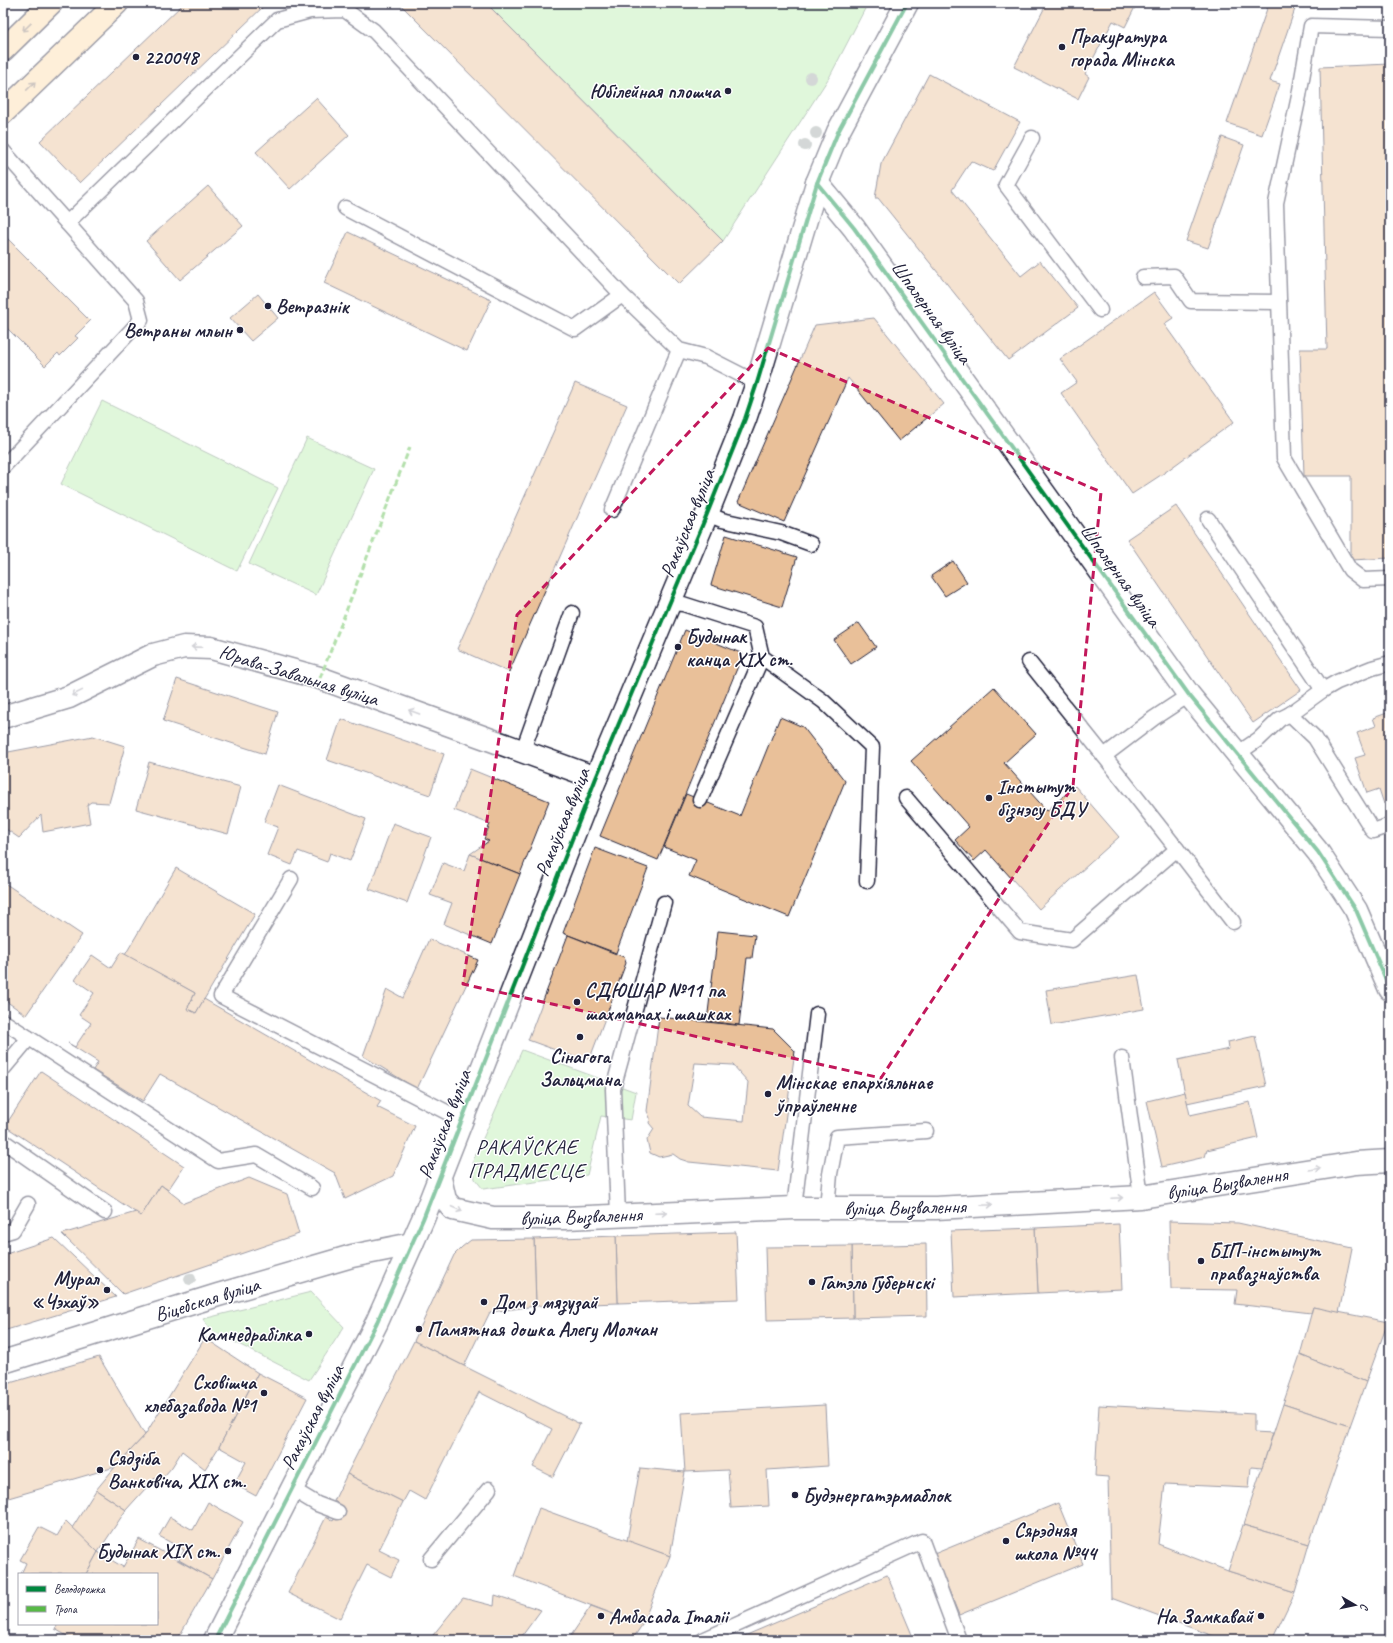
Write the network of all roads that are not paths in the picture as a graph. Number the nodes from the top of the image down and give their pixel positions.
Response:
1 (51, 3) edge
2 (117, 3) edge
3 (907, 3) edge
4 (1390, 28) edge
5 (3, 50) edge
6 (3, 113) edge
7 (1032, 138) dead end
8 (3, 151) edge
9 (817, 183) junction
10 (345, 208) dead end
11 (67, 223) junction
12 (1143, 276) dead end
13 (622, 295) junction
14 (1279, 302) junction
15 (1100, 310) dead end
16 (679, 350) junction
17 (757, 383) junction
18 (3, 467) edge
19 (612, 510) dead end
20 (707, 514) junction
21 (1208, 519) dead end
22 (811, 544) dead end
23 (1390, 579) edge
24 (670, 603) junction
25 (572, 613) dead end
26 (762, 657) junction
27 (1029, 662) dead end
28 (1390, 664) edge
29 (1323, 690) junction
30 (1189, 695) junction
31 (1290, 714) junction
32 (3, 717) edge
33 (523, 750) junction
34 (1237, 754) junction
35 (1104, 756) junction
36 (596, 778) junction
37 (906, 798) dead end
38 (700, 800) dead end
39 (1390, 825) edge
40 (1177, 849) junction
41 (291, 878) dead end
42 (867, 881) dead end
43 (664, 903) dead end
44 (1233, 922) dead end
45 (1390, 989) edge
46 (817, 1014) dead end
47 (3, 1021) edge
48 (29, 1038) junction
49 (1122, 1058) dead end
50 (3, 1069) edge
51 (462, 1120) junction
52 (926, 1131) dead end
53 (3, 1141) edge
54 (1390, 1161) edge
55 (440, 1178) junction
56 (312, 1188) dead end
57 (1141, 1197) junction
58 (28, 1204) dead end
59 (794, 1208) junction
60 (827, 1209) junction
61 (105, 1212) dead end
62 (618, 1215) junction
63 (3, 1233) edge
64 (412, 1244) junction
65 (3, 1362) edge
66 (489, 1488) dead end
67 (292, 1489) junction
68 (338, 1512) dead end
69 (431, 1559) dead end
70 (215, 1640) edge
71 (703, 1640) edge
72 (959, 1640) edge

1 -> 5 main road
6 -> 2 main road
3 - 9 street, Ракаўская вуліца
4 - 14 lane
7 - 15 lane
8 - 11 lane
9 - 17 street, Ракаўская вуліца
9 - 30 street, Шпалерная вуліца
10 - 13 lane
11 - 13 lane
11 - 18 lane
12 - 14 lane
13 - 16 lane
14 - 23 lane
16 - 17 lane
16 - 19 lane
17 - 20 street, Ракаўская вуліца
20 - 22 lane
20 - 24 street, Ракаўская вуліца
21 - 29 lane
24 - 26 lane
24 - 36 street, Ракаўская вуліца
25 - 33 lane
26 - 38 lane
26 - 42 lane
27 - 35 lane
28 - 29 lane
29 - 31 lane
30 - 34 street, Шпалерная вуліца
30 - 35 lane
31 - 34 lane
31 - 39 lane
33 -> 32 street, Юрава-Завальная вуліца
33 - 36 street, Юрава-Завальная вуліца
34 - 45 street, Шпалерная вуліца
35 - 40 lane
36 - 51 street, Ракаўская вуліца
37 - 40 lane
40 - 44 lane
41 - 51 lane
43 - 62 lane
46 - 59 lane
47 - 48 lane
48 - 50 lane
48 - 56 lane
49 - 57 lane
51 - 55 street, Ракаўская вуліца
52 - 60 lane
53 - 61 lane
57 -> 54 street, вуліца Вызвалення
55 -> 62 street, вуліца Вызвалення
55 - 64 street, Ракаўская вуліца
60 -> 57 street, вуліца Вызвалення
58 - 63 lane
59 - 60 street, вуліца Вызвалення
62 -> 59 street, вуліца Вызвалення
64 - 65 street, Віцебская вуліца
64 - 67 street, Ракаўская вуліца
66 - 69 lane
67 - 68 lane
67 - 70 street, Ракаўская вуліца
71 - 72 lane

